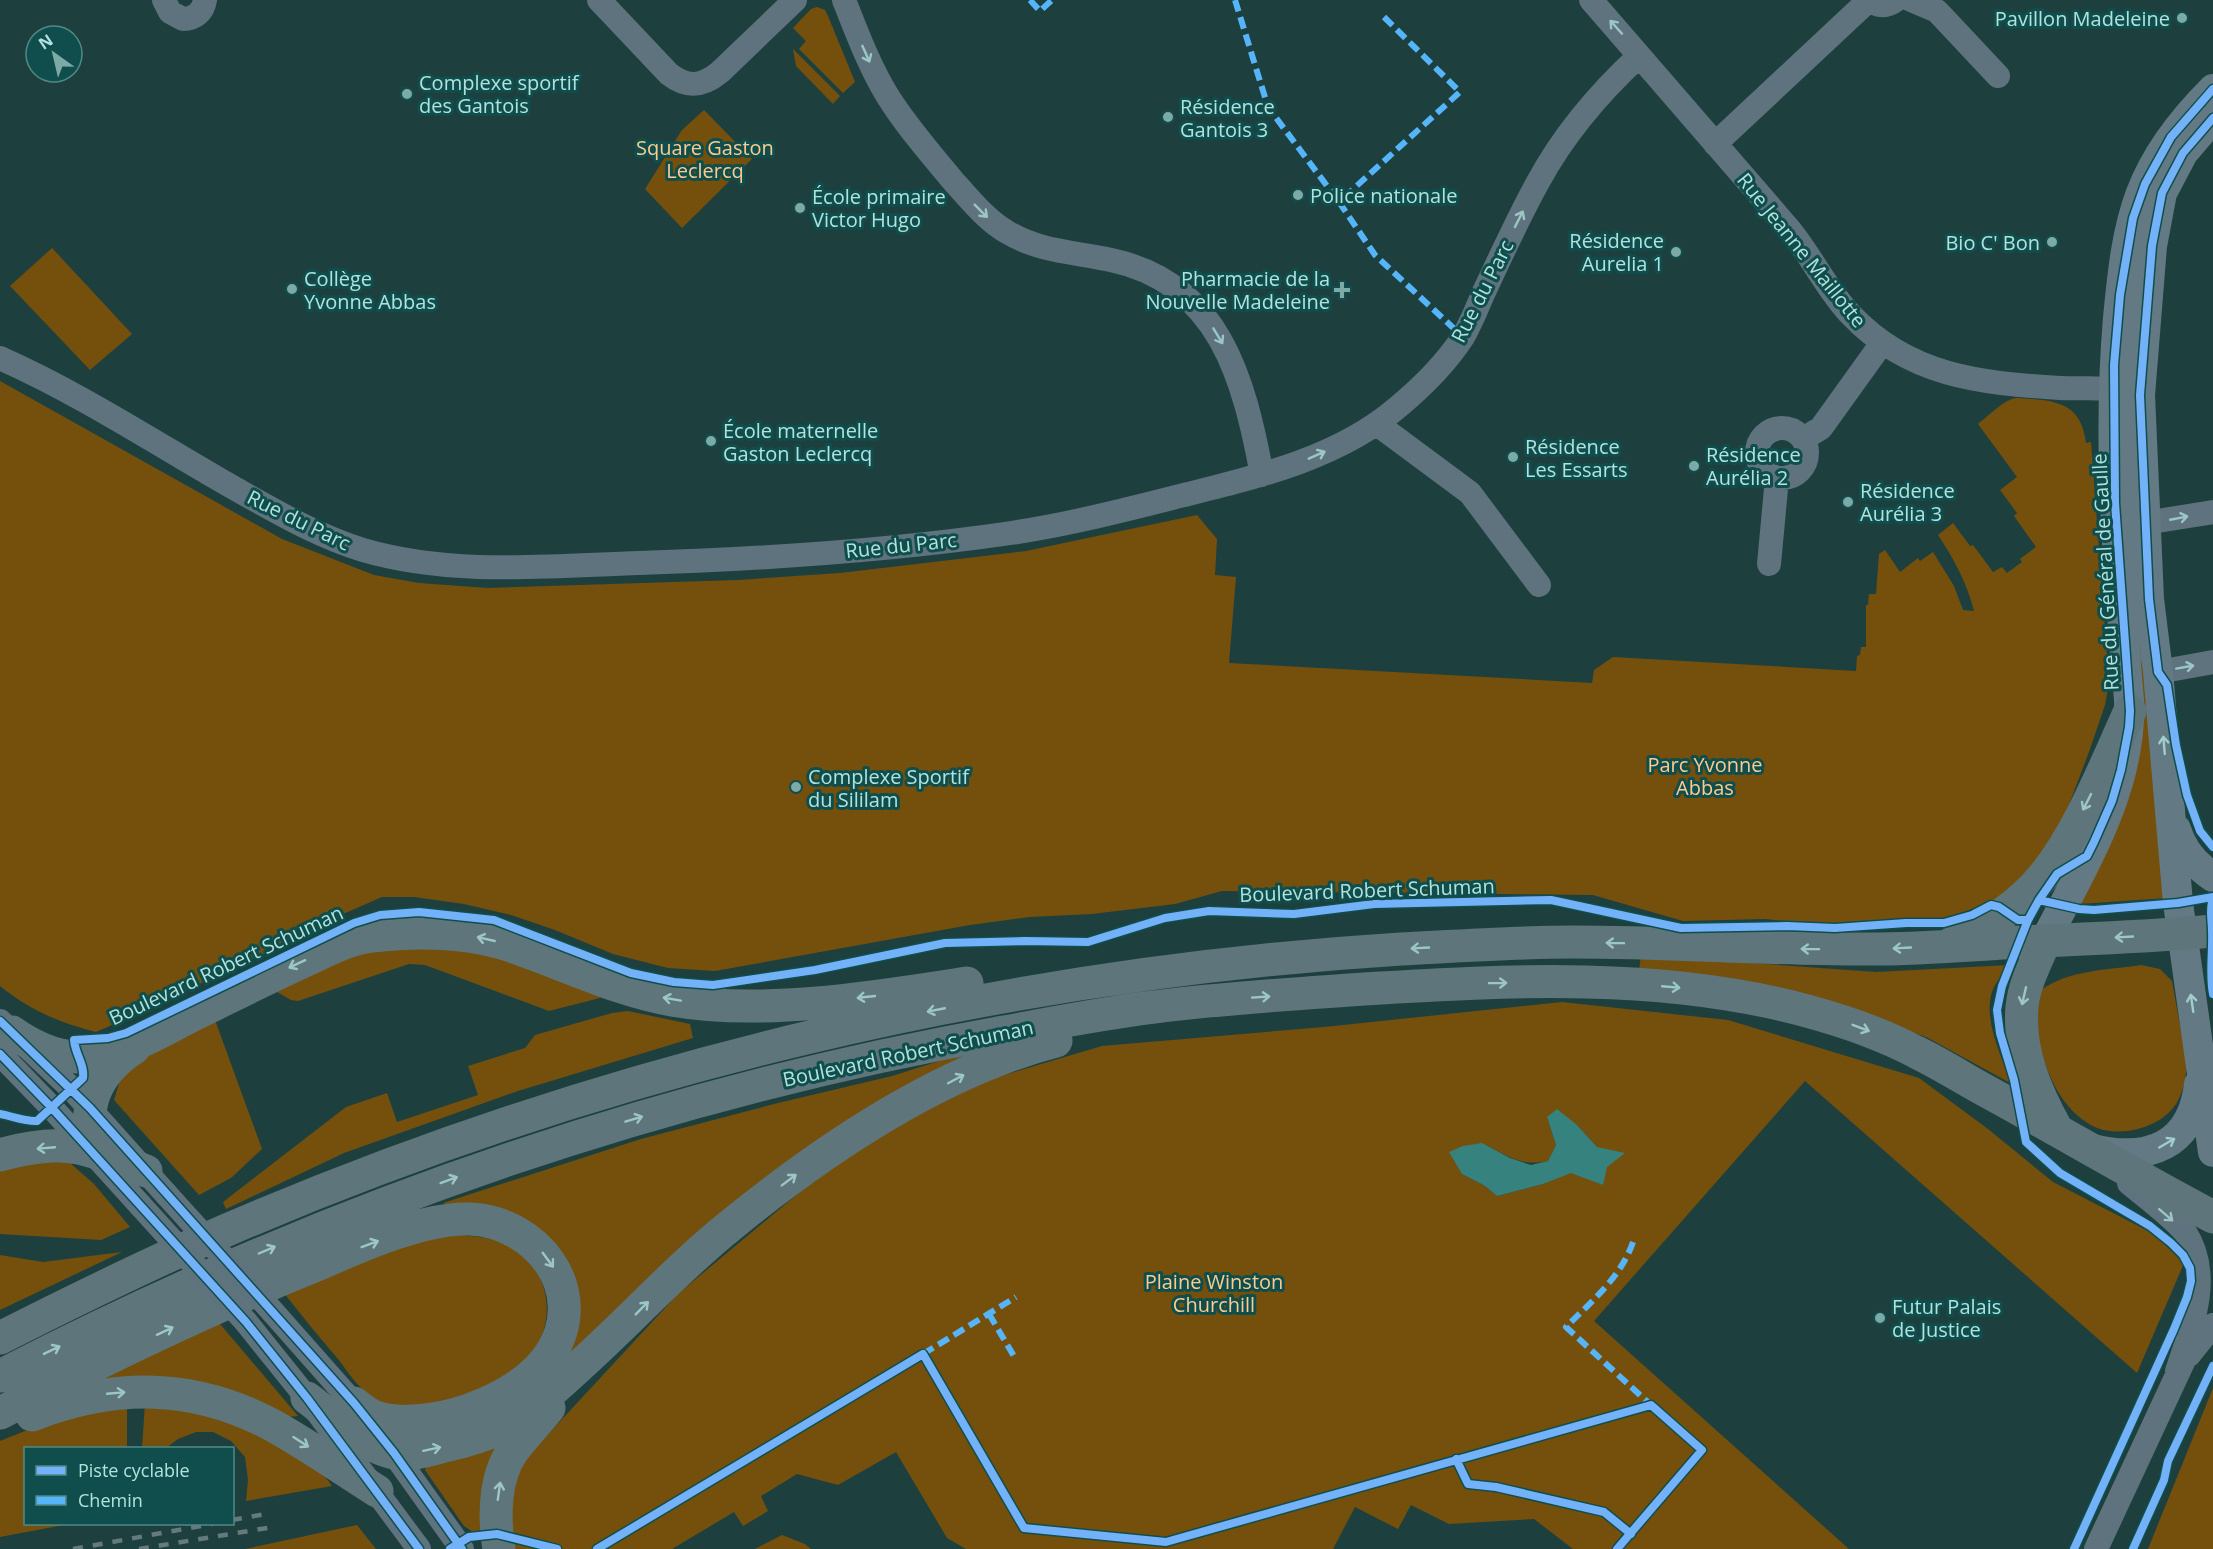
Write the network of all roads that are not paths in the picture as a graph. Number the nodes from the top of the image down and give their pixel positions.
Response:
1 (164, 0) edge
2 (205, 0) edge
3 (599, 0) edge
4 (795, 0) edge
5 (844, 0) edge
6 (1591, 0) edge
7 (1869, 0) edge
8 (1896, 0) edge
9 (1911, 0) edge
10 (1640, 56) junction
11 (1998, 76) dead end
12 (2213, 89) edge
13 (2213, 118) edge
14 (1715, 144) junction
15 (1882, 343) junction
16 (0, 358) edge
17 (2114, 389) junction
18 (1377, 424) junction
19 (1803, 439) junction
20 (1262, 475) junction
21 (1777, 478) junction
22 (2213, 512) edge
23 (2145, 523) junction
24 (1769, 564) dead end
25 (1539, 585) dead end
26 (2213, 662) edge
27 (2158, 672) junction
28 (2130, 711) junction
29 (2170, 803) junction
30 (2213, 877) edge
31 (2198, 933) edge
32 (2045, 941) junction
33 (1945, 946) junction
34 (1300, 956) junction
35 (1203, 1002) junction
36 (153, 1035) junction
37 (4, 1036) edge
38 (2201, 1061) junction
39 (90, 1108) junction
40 (2057, 1130) junction
41 (2090, 1149) junction
42 (92, 1151) junction
43 (2213, 1152) edge
44 (0, 1155) edge
45 (156, 1183) junction
46 (2213, 1216) edge
47 (2213, 1306) edge
48 (2213, 1325) edge
49 (615, 1335) junction
50 (0, 1338) edge
51 (2177, 1371) junction
52 (0, 1376) edge
53 (307, 1398) junction
54 (354, 1403) junction
55 (0, 1413) edge
56 (0, 1427) edge
57 (394, 1453) junction
58 (377, 1491) junction
59 (419, 1549) edge
60 (462, 1549) edge
61 (499, 1549) edge
62 (2096, 1549) edge

1 - 2 street
3 - 4 street
5 -> 20 street
10 -> 6 street, Rue Jeanne Maillotte
7 - 8 street
7 - 14 street
9 - 11 street
10 - 14 street, Rue Jeanne Maillotte
18 -> 10 street, Rue du Parc
12 - 17 main road, Rue du Général de Gaulle
13 - 23 main road, Rue du Général de Gaulle
14 - 15 street, Rue Jeanne Maillotte
15 - 17 street, Rue Jeanne Maillotte
15 - 19 street
16 - 20 street, Rue du Parc
17 - 27 street, Rue du Général de Gaulle
17 - 28 main road, Rue du Général de Gaulle
20 -> 18 street, Rue du Parc
18 - 25 street
19 - 21 street
19 - 21 street
21 - 24 street
23 -> 22 street
23 - 27 main road, Rue du Général de Gaulle
27 -> 26 street
29 -> 27 main road, Rue du Général de Gaulle
28 - 32 main road, Rue du Général de Gaulle
28 -> 33 highway
29 - 30 main road
29 - 31 main road, Rue du Général de Gaulle
31 -> 32 highway, Boulevard Robert Schuman
38 -> 31 main road, Rue du Général de Gaulle
32 - 33 highway, Boulevard Robert Schuman
32 -> 40 highway
33 -> 34 highway, Boulevard Robert Schuman
34 -> 36 highway
34 -> 50 highway, Boulevard Robert Schuman
35 -> 40 highway, Boulevard Robert Schuman
49 -> 35 highway
52 -> 35 highway, Boulevard Robert Schuman
36 - 37 highway
36 - 39 highway
37 - 39 street
37 - 42 street
41 -> 38 main road
38 - 43 main road, Rue du Général de Gaulle
39 - 42 highway
39 - 45 street
40 - 41 highway, Boulevard Robert Schuman
41 - 46 highway, Boulevard Robert Schuman
41 -> 51 street
42 -> 44 highway
42 - 45 highway
42 - 53 street, bridge
45 - 54 street, bridge
47 - 51 street
48 - 51 street
57 -> 49 highway
61 -> 49 highway
51 - 62 street
53 - 57 highway
53 - 58 street
55 -> 54 highway
54 - 57 street
56 -> 58 highway
57 - 60 street
58 - 59 street

